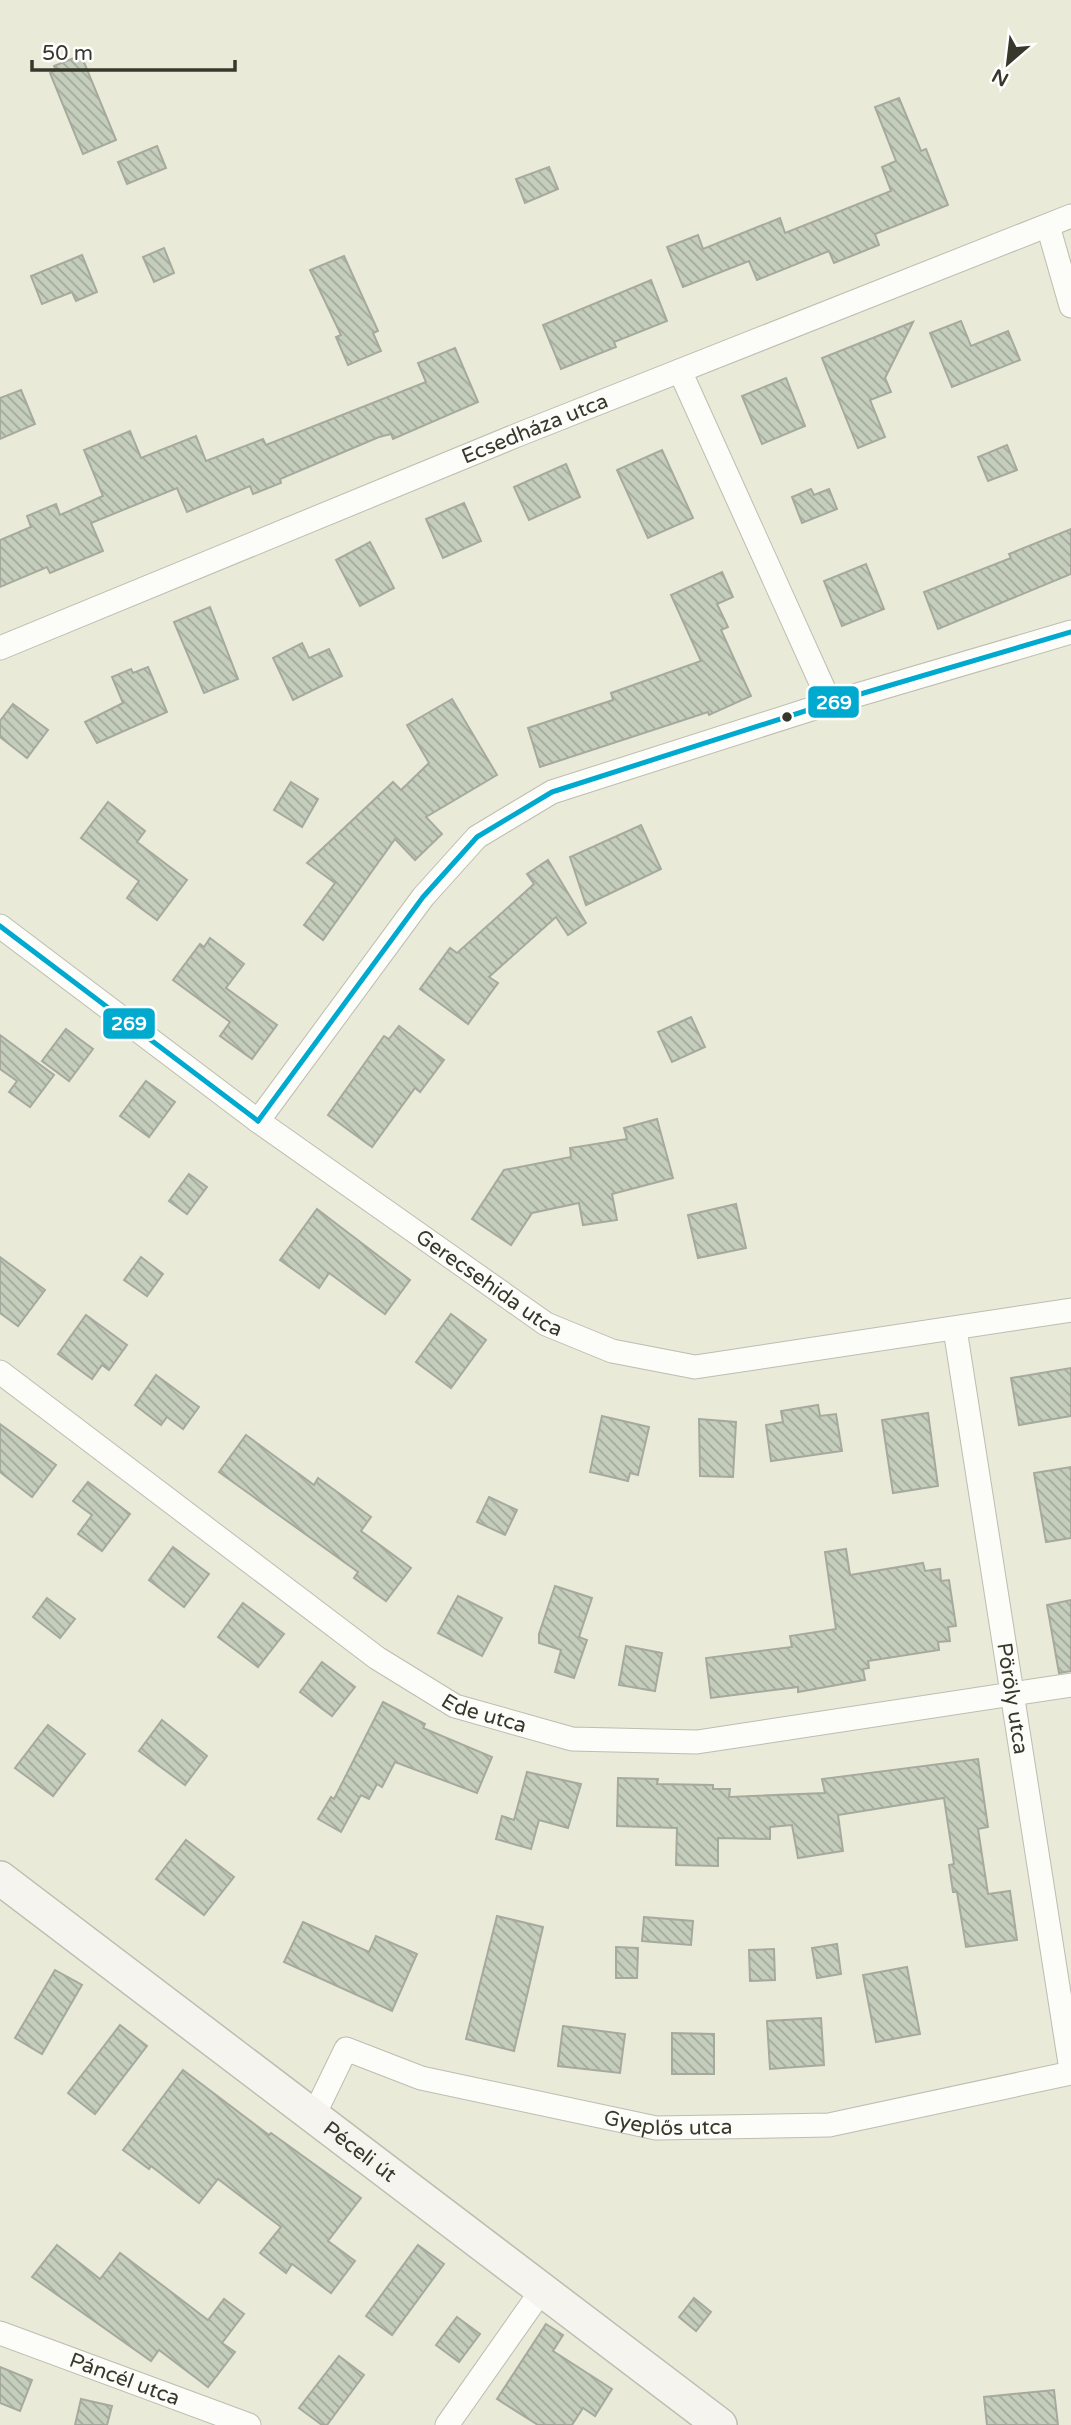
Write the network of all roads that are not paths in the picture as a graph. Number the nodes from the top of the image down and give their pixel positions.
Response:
1 (1071, 215) edge
2 (1048, 226) junction
3 (1071, 306) edge
4 (680, 371) junction
5 (1071, 632) edge
6 (0, 648) edge
7 (830, 703) junction
8 (0, 926) edge
9 (258, 1121) junction
10 (1071, 1311) edge
11 (955, 1329) junction
12 (0, 1372) edge
13 (1071, 1685) edge
14 (1013, 1695) junction
15 (0, 1878) edge
16 (1071, 2071) edge
17 (313, 2117) junction
18 (542, 2290) junction
19 (0, 2333) edge
20 (249, 2425) edge
21 (447, 2425) edge
22 (720, 2425) edge

1 - 2 street, Ecsedháza utca
2 - 3 street
2 - 4 street, Ecsedháza utca
4 - 6 street, Ecsedháza utca
4 - 7 street
5 - 7 street
7 - 9 street
8 - 9 street, Gerecsehida utca
9 - 11 street, Gerecsehida utca
10 - 11 street, Gerecsehida utca
11 - 14 street, Pöröly utca
12 - 14 street, Ede utca
13 - 14 street, Ede utca
14 - 16 street, Pöröly utca
15 - 17 main road, Péceli út
16 - 17 street, Gyeplős utca
17 - 18 main road, Péceli út
18 - 21 street
18 - 22 main road, Péceli út
19 - 20 street, Páncél utca

